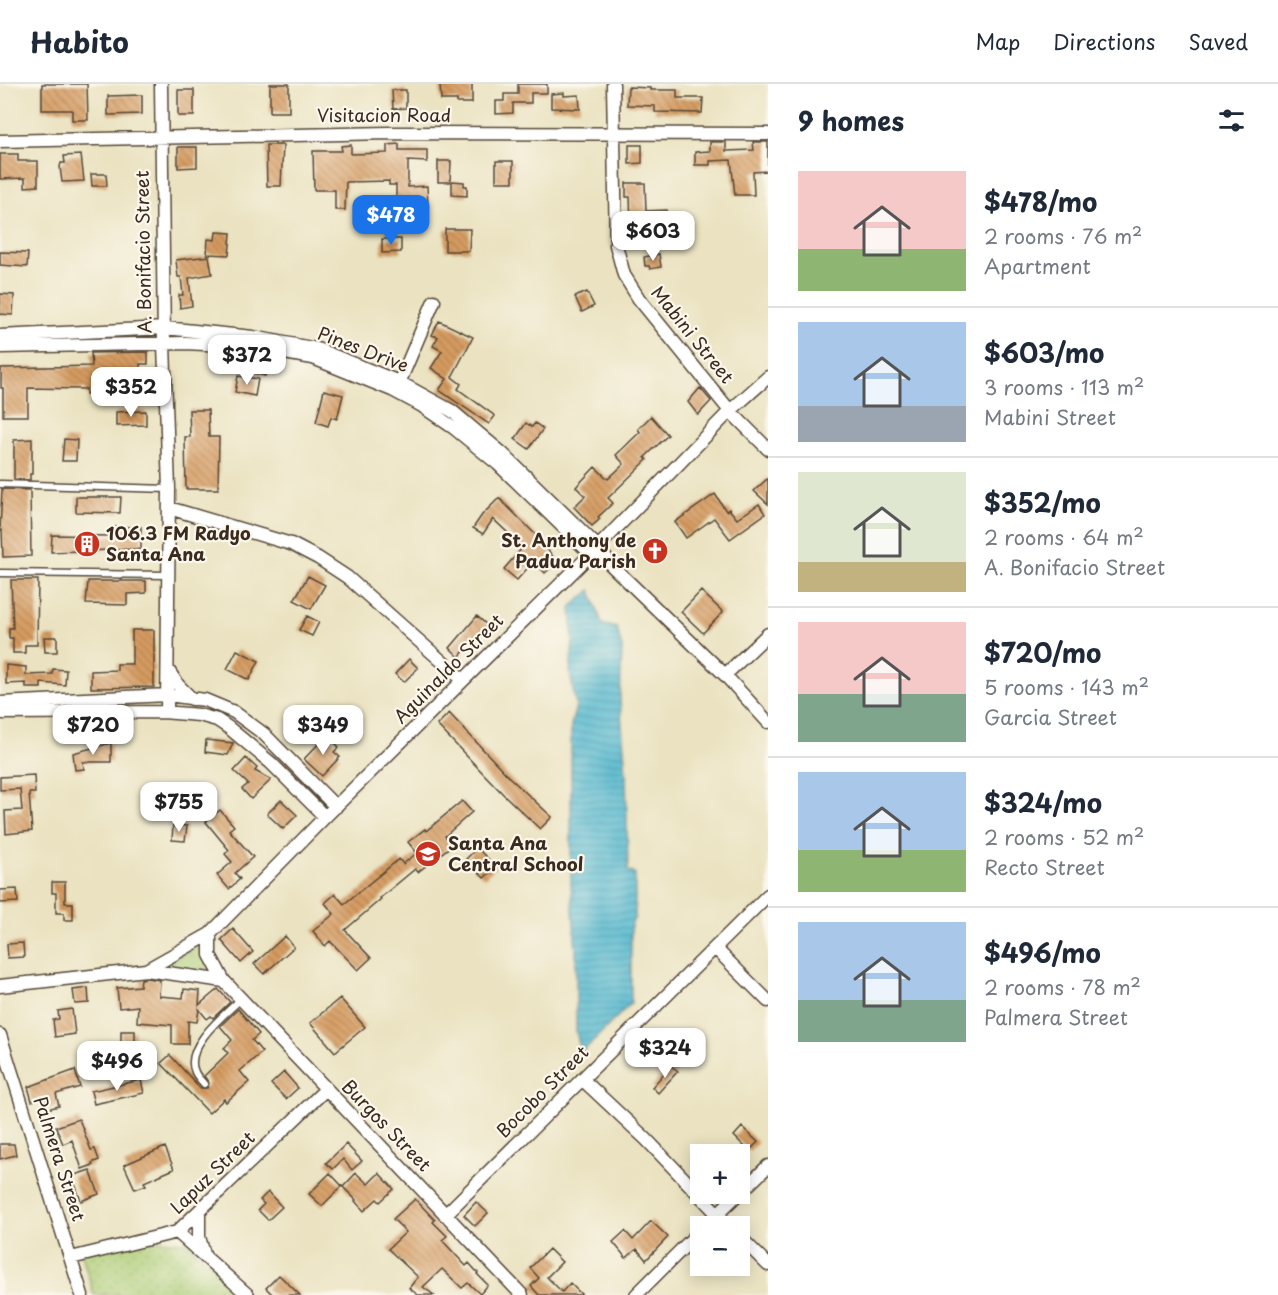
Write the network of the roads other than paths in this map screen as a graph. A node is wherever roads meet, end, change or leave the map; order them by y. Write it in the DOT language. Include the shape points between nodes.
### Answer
graph roads {
  1 [pos="161,84"];
  2 [pos="613,84"];
  3 [pos="613,135"];
  4 [pos="768,135"];
  5 [pos="160,137"];
  6 [pos="0,141"];
  7 [pos="434,301"];
  8 [pos="165,328"];
  9 [pos="0,336"];
  10 [pos="164,344"];
  11 [pos="0,347"];
  12 [pos="768,377"];
  13 [pos="398,387"];
  14 [pos="730,411"];
  15 [pos="768,449"];
  16 [pos="0,484"];
  17 [pos="169,489"];
  18 [pos="169,508"];
  19 [pos="595,550"];
  20 [pos="0,573"];
  21 [pos="169,575"];
  22 [pos="768,634"];
  23 [pos="168,670"];
  24 [pos="725,675"];
  25 [pos="463,680"];
  26 [pos="168,695"];
  27 [pos="192,699"];
  28 [pos="0,703"];
  29 [pos="0,712"];
  30 [pos="168,712"];
  31 [pos="768,722"];
  32 [pos="336,807"];
  33 [pos="325,817"];
  34 [pos="768,895"];
  35 [pos="210,934"];
  36 [pos="716,949"];
  37 [pos="146,970"];
  38 [pos="224,981"];
  39 [pos="0,986"];
  40 [pos="242,999"];
  41 [pos="768,1000"];
  42 [pos="0,1035"];
  43 [pos="582,1078"];
  44 [pos="204,1084"];
  45 [pos="326,1089"];
  46 [pos="768,1166"];
  47 [pos="750,1183"];
  48 [pos="727,1204"];
  49 [pos="199,1211"];
  50 [pos="717,1214"];
  51 [pos="445,1215"];
  52 [pos="177,1232"];
  53 [pos="690,1241"];
  54 [pos="750,1247"];
  55 [pos="204,1254"];
  56 [pos="71,1258"];
  57 [pos="768,1265"];
  58 [pos="82,1295"];
  59 [pos="248,1295"];
  60 [pos="522,1295"];
  61 [pos="636,1295"];
  1 -- 5 [label="street, A. Bonifacio Street"];
  2 -- 3 [label="street, Mabini Street"];
  3 -- 4 [label="street, Visitacion Road"];
  3 -- 5 [label="street, Visitacion Road"];
  3 -- 14 [label="street, Mabini Street" via="616,245 624,274 639,299"];
  5 -- 6 [label="street, Visitacion Road"];
  5 -- 8 [label="street, A. Bonifacio Street"];
  7 -- 13 [label="street"];
  8 -- 9 [label="street, Pines Drive"];
  8 -- 10 [label="street, A. Bonifacio Street"];
  8 -- 13 [label="street, Pines Drive" via="317,349"];
  10 -- 11 [label="street, Pines Drive"];
  10 -- 13 [label="street, Pines Drive" via="281,351"];
  10 -- 17 [label="street, A. Bonifacio Street"];
  12 -- 14 [label="street, Aguinaldo Street"];
  13 -- 19 [label="street, Pines Drive" via="426,395 460,418 502,453"];
  14 -- 15 [label="street, Mabini Street"];
  14 -- 19 [label="street, Aguinaldo Street"];
  16 -- 17 [label="lane"];
  17 -- 18 [label="street, A. Bonifacio Street"];
  18 -- 21 [label="street, A. Bonifacio Street"];
  18 -- 25 [label="street" via="291,544 318,558 347,577"];
  19 -- 24 [label="street, Pines Drive"];
  19 -- 25 [label="street, Aguinaldo Street"];
  20 -- 21 [label="lane"];
  21 -- 23 [label="street, A. Bonifacio Street"];
  22 -- 24 [label="street"];
  23 -- 26 [label="street, A. Bonifacio Street"];
  23 -- 27 [label="street"];
  24 -- 31 [label="street, Pines Drive"];
  25 -- 32 [label="street, Aguinaldo Street"];
  26 -- 27 [label="street"];
  26 -- 28 [label="street"];
  26 -- 30 [label="street, A. Bonifacio Street"];
  27 -- 32 [label="street" via="234,712 264,734"];
  29 -- 30 [label="street"];
  30 -- 33 [label="street" via="199,715 229,728"];
  32 -- 33 [label="street, Aguinaldo Street"];
  33 -- 35 [label="street, Aguinaldo Street"];
  34 -- 36 [label="street, Bocobo Street"];
  35 -- 37 [label="street, Aguinaldo Street"];
  35 -- 38 [label="street, Burgos Street" via="210,955"];
  36 -- 41 [label="street"];
  36 -- 43 [label="street, Bocobo Street"];
  37 -- 38 [label="street"];
  37 -- 39 [label="street, Aguinaldo Street"];
  38 -- 40 [label="street, Burgos Street"];
  40 -- 44 [label="lane" via="203,1037 193,1065"];
  40 -- 45 [label="street, Burgos Street"];
  42 -- 56 [label="street, Palmera Street"];
  43 -- 50 [label="street"];
  43 -- 51 [label="street, Bocobo Street"];
  45 -- 49 [label="street, Lapuz Street"];
  45 -- 51 [label="street, Burgos Street"];
  46 -- 47 [label="street"];
  48 -- 50 [label="street"];
  49 -- 52 [label="street, Lapuz Street"];
  49 -- 55 [label="street" via="199,1237"];
  51 -- 60 [label="street, Burgos Street"];
  52 -- 55 [label="street"];
  52 -- 56 [label="street, Lapuz Street"];
  53 -- 61 [label="street"];
  54 -- 57 [label="street"];
  55 -- 59 [label="street"];
  56 -- 58 [label="street, Palmera Street"];
}
